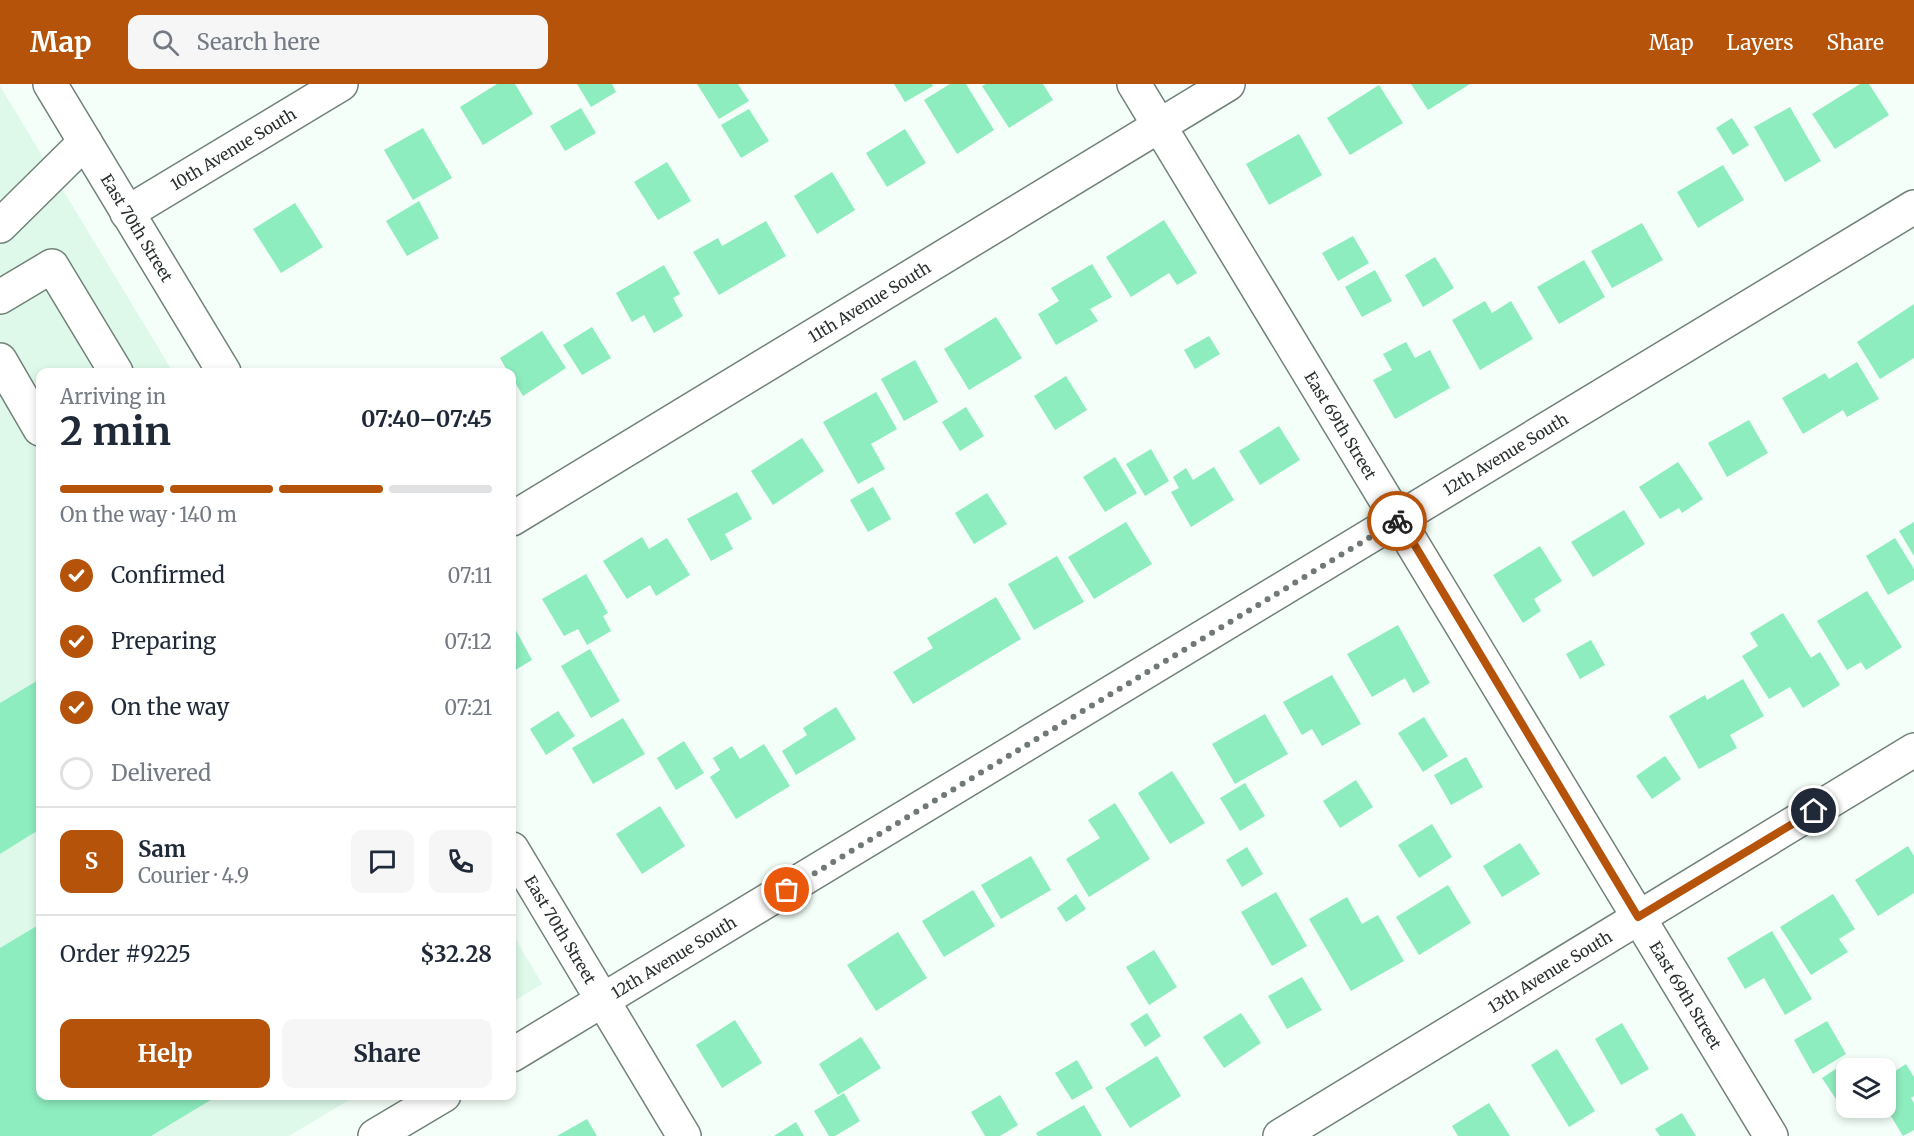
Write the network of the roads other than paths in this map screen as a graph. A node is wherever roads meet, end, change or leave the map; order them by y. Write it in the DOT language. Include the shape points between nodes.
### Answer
graph roads {
  1 [pos="50,84"];
  2 [pos="340,84"];
  3 [pos="1134,84"];
  4 [pos="1228,84"];
  5 [pos="1158,126"];
  6 [pos="85,142"];
  7 [pos="1914,207"];
  8 [pos="127,213"];
  9 [pos="0,226"];
  10 [pos="0,297"];
  11 [pos="0,360"];
  12 [pos="114,368"];
  13 [pos="222,368"];
  14 [pos="36,422"];
  15 [pos="516,517"];
  16 [pos="1399,519"];
  17 [pos="1914,750"];
  18 [pos="516,856"];
  19 [pos="1638,917"];
  20 [pos="603,1001"];
  21 [pos="516,1053"];
  22 [pos="436,1100"];
  23 [pos="375,1136"];
  24 [pos="684,1136"];
  25 [pos="1280,1136"];
  26 [pos="1771,1136"];
  1 -- 6 [label="street, East 70th Street"];
  2 -- 8 [label="street, 10th Avenue South"];
  3 -- 5 [label="street, East 69th Street"];
  4 -- 5 [label="street, 11th Avenue South"];
  5 -- 15 [label="street, 11th Avenue South"];
  5 -- 16 [label="street, East 69th Street"];
  6 -- 8 [label="street, East 70th Street"];
  6 -- 9 [label="street"];
  7 -- 16 [label="street, 12th Avenue South"];
  8 -- 13 [label="street, East 70th Street"];
  10 -- 12 [label="street" via="52,266"];
  11 -- 14 [label="street"];
  16 -- 19 [label="street, East 69th Street"];
  16 -- 20 [label="street, 12th Avenue South"];
  17 -- 19 [label="street, 13th Avenue South"];
  18 -- 20 [label="street, East 70th Street"];
  19 -- 25 [label="street, 13th Avenue South"];
  19 -- 26 [label="street, East 69th Street"];
  20 -- 21 [label="street, 12th Avenue South"];
  20 -- 24 [label="street, East 70th Street"];
  22 -- 23 [label="street"];
}
